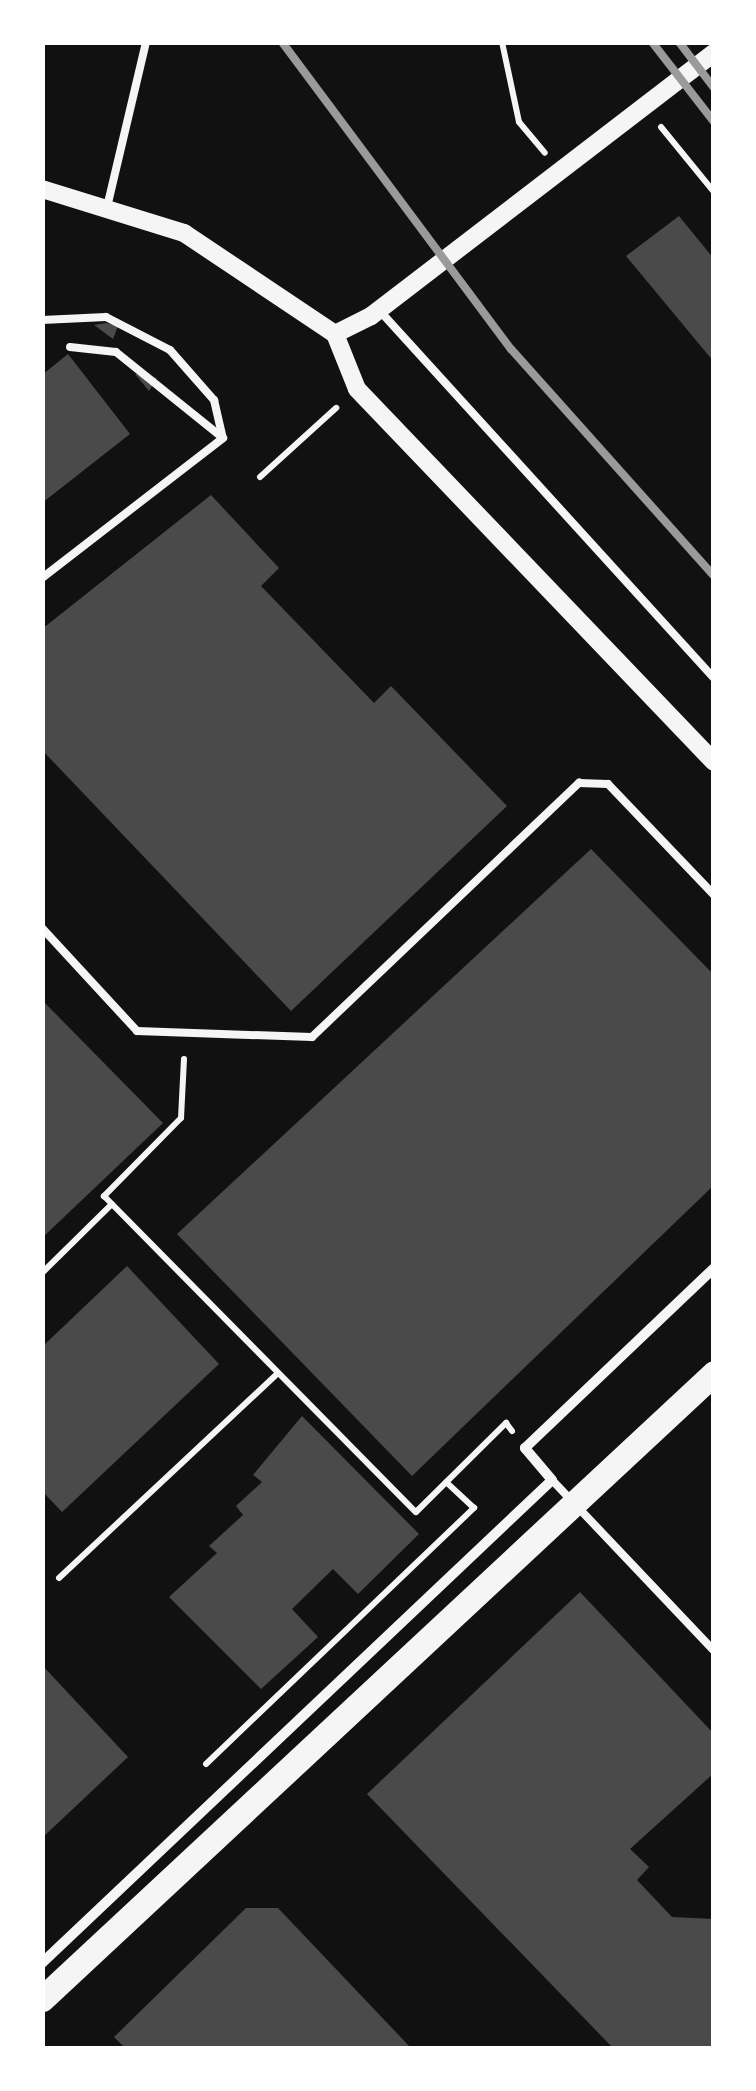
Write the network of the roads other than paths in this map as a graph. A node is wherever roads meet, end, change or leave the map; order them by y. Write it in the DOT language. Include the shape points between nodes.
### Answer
graph roads {
  1 [pos="146,42"];
  2 [pos="714,53"];
  3 [pos="42,190"];
  4 [pos="108,202"];
  5 [pos="378,310"];
  6 [pos="42,320"];
  7 [pos="335,334"];
  8 [pos="70,347"];
  9 [pos="223,438"];
  10 [pos="42,578"];
  11 [pos="714,678"];
  12 [pos="714,762"];
  13 [pos="714,895"];
  14 [pos="42,928"];
  15 [pos="714,1268"];
  16 [pos="714,1373"];
  17 [pos="552,1480"];
  18 [pos="714,1651"];
  19 [pos="42,1962"];
  20 [pos="42,1999"];
  1 -- 4 [label="lane"];
  2 -- 5 [label="street"];
  3 -- 4 [label="street"];
  4 -- 7 [label="street" via="184,232"];
  5 -- 7 [label="street"];
  5 -- 11 [label="lane"];
  6 -- 9 [label="lane" via="106,317 170,350 214,400"];
  7 -- 12 [label="street" via="358,389"];
  8 -- 9 [label="lane" via="116,352"];
  9 -- 10 [label="lane"];
  13 -- 14 [label="lane" via="608,784 579,782 312,1036 138,1031"];
  15 -- 17 [label="street" via="525,1448"];
  16 -- 20 [label="main road"];
  17 -- 18 [label="lane"];
  17 -- 19 [label="street"];
}
